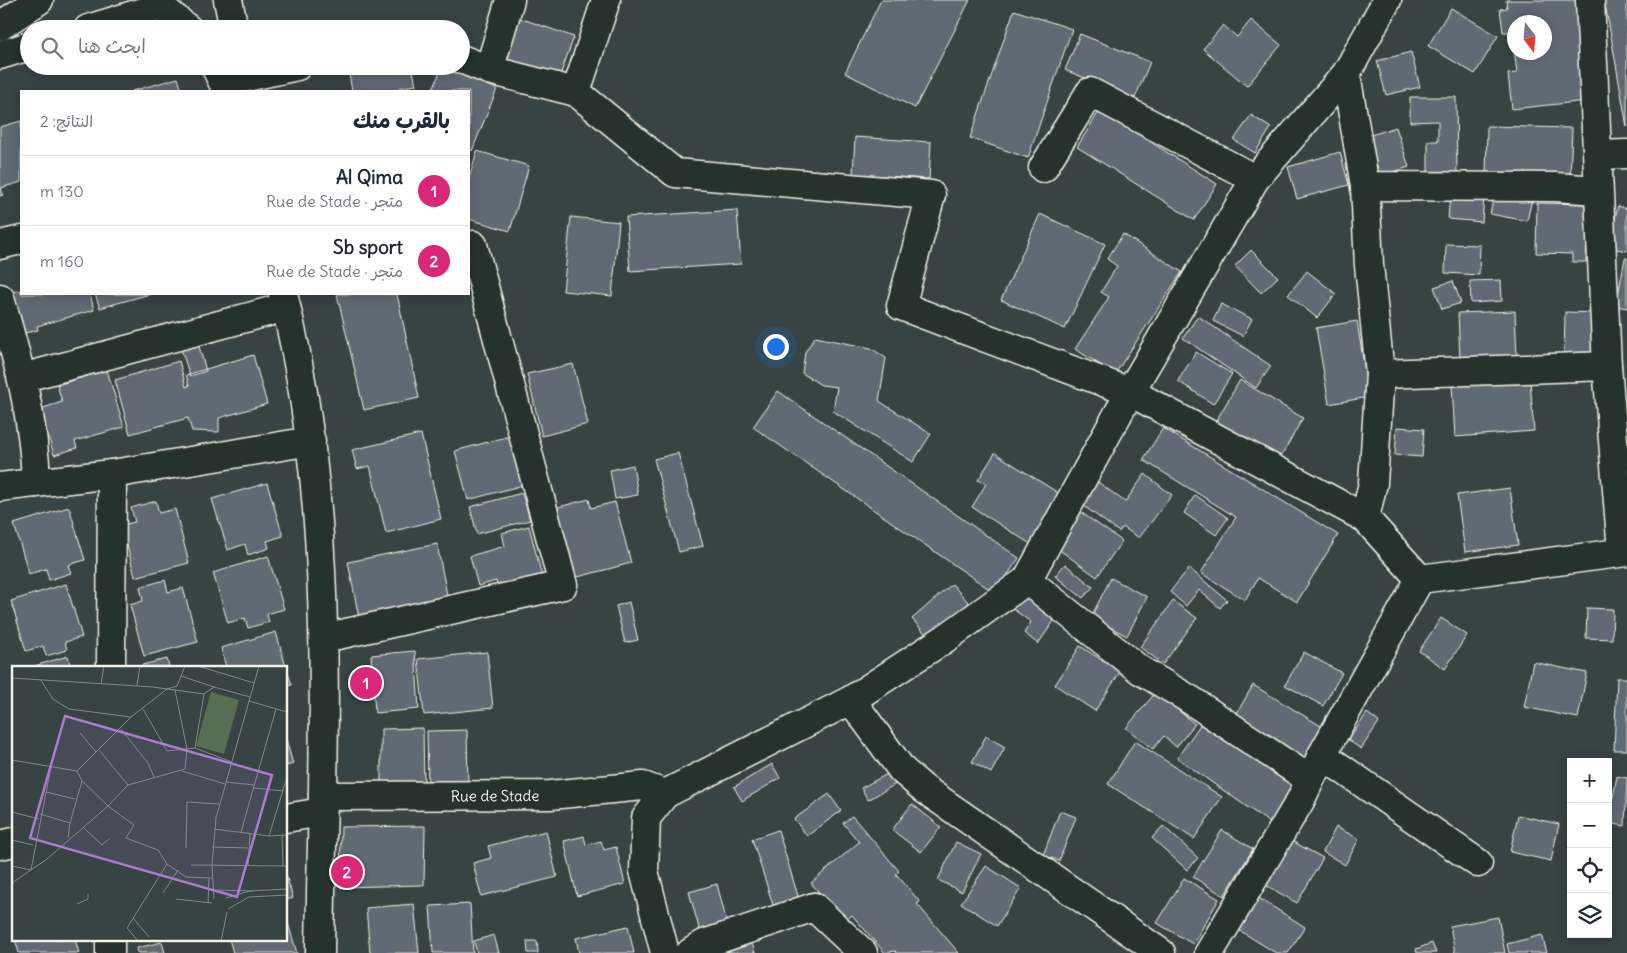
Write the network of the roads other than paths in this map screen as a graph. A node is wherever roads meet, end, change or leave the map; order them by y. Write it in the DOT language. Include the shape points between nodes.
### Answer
graph roads {
  1 [pos="38,0"];
  2 [pos="228,0"];
  3 [pos="510,0"];
  4 [pos="606,0"];
  5 [pos="1387,0"];
  6 [pos="1590,0"];
  7 [pos="167,2"];
  8 [pos="114,20"];
  9 [pos="181,20"];
  10 [pos="188,20"];
  11 [pos="232,20"];
  12 [pos="0,26"];
  13 [pos="20,49"];
  14 [pos="0,55"];
  15 [pos="470,63"];
  16 [pos="489,70"];
  17 [pos="1346,74"];
  18 [pos="576,92"];
  19 [pos="1599,154"];
  20 [pos="1627,154"];
  21 [pos="1043,168"];
  22 [pos="1255,179"];
  23 [pos="1365,186"];
  24 [pos="1597,190"];
  25 [pos="20,240"];
  26 [pos="0,245"];
  27 [pos="473,245"];
  28 [pos="0,298"];
  29 [pos="284,300"];
  30 [pos="1607,366"];
  31 [pos="1380,374"];
  32 [pos="22,378"];
  33 [pos="1130,392"];
  34 [pos="311,441"];
  35 [pos="112,474"];
  36 [pos="36,482"];
  37 [pos="0,487"];
  38 [pos="1364,518"];
  39 [pos="1625,552"];
  40 [pos="1420,579"];
  41 [pos="1027,580"];
  42 [pos="324,638"];
  43 [pos="110,666"];
  44 [pos="851,700"];
  45 [pos="1322,755"];
  46 [pos="1309,779"];
  47 [pos="665,794"];
  48 [pos="323,804"];
  49 [pos="288,817"];
  50 [pos="1478,864"];
  51 [pos="110,940"];
  52 [pos="110,953"];
  53 [pos="320,953"];
  54 [pos="666,953"];
  55 [pos="690,953"];
  56 [pos="863,953"];
  57 [pos="1161,953"];
  58 [pos="1210,953"];
  1 -- 12 [label="street"];
  2 -- 11 [label="street"];
  3 -- 16 [label="street"];
  4 -- 18 [label="street"];
  5 -- 17 [label="street"];
  6 -- 19 [label="street"];
  7 -- 8 [label="street"];
  7 -- 9 [label="street"];
  7 -- 10 [label="street"];
  13 -- 14 [label="street"];
  15 -- 16 [label="street"];
  16 -- 18 [label="street"];
  17 -- 22 [label="street"];
  17 -- 23 [label="street"];
  18 -- 33 [label="street" via="675,173 931,195 901,306"];
  19 -- 20 [label="street"];
  19 -- 24 [label="street"];
  21 -- 22 [label="street" via="1090,92"];
  22 -- 33 [label="street"];
  23 -- 24 [label="street"];
  23 -- 31 [label="street"];
  24 -- 30 [label="street"];
  25 -- 26 [label="street"];
  27 -- 42 [label="street" via="562,585"];
  28 -- 32 [label="street"];
  29 -- 32 [label="street"];
  29 -- 34 [label="street" via="302,374"];
  30 -- 31 [label="street"];
  30 -- 39 [label="street"];
  31 -- 38 [label="street" via="1373,483"];
  32 -- 36 [label="street" via="33,433"];
  33 -- 38 [label="street"];
  33 -- 41 [label="street"];
  34 -- 35 [label="street"];
  34 -- 42 [label="street" via="320,531"];
  35 -- 36 [label="street"];
  35 -- 43 [label="street"];
  36 -- 37 [label="street"];
  38 -- 40 [label="street"];
  39 -- 40 [label="street"];
  40 -- 45 [label="street"];
  41 -- 44 [label="street"];
  41 -- 46 [label="street" via="1140,670 1190,699"];
  42 -- 48 [label="street"];
  44 -- 47 [label="street"];
  44 -- 57 [label="street" via="902,770 924,789"];
  45 -- 46 [label="street"];
  45 -- 50 [label="street"];
  46 -- 58 [label="street" via="1300,801"];
  47 -- 48 [label="street, Rue de Stade" via="643,786 550,795"];
  47 -- 54 [label="street" via="646,818 644,871"];
  48 -- 49 [label="street, Rue de Stade"];
  48 -- 53 [label="street"];
  51 -- 52 [label="street"];
  55 -- 56 [label="street" via="704,944 814,907"];
}
